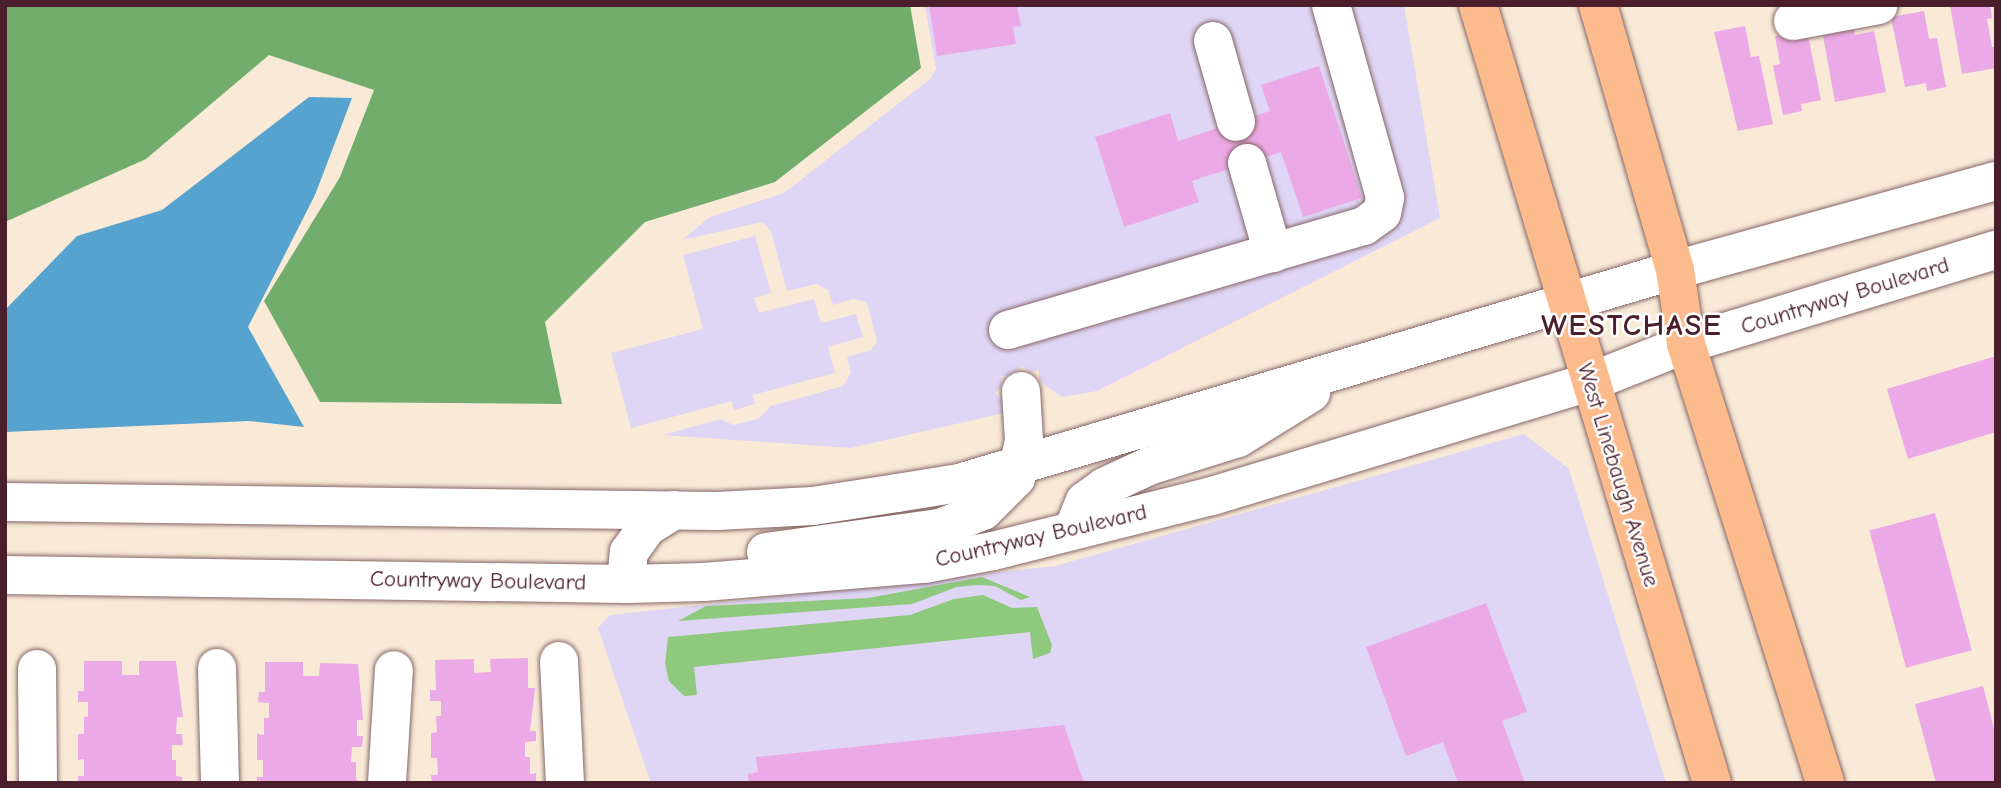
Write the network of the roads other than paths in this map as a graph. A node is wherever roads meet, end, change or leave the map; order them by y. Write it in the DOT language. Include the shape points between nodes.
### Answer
graph roads {
  1 [pos="1331,5"];
  2 [pos="1478,5"];
  3 [pos="1598,5"];
  4 [pos="1876,6"];
  5 [pos="1793,21"];
  6 [pos="1213,41"];
  7 [pos="1236,122"];
  8 [pos="1247,163"];
  9 [pos="1996,181"];
  10 [pos="1996,250"];
  11 [pos="1273,253"];
  12 [pos="1675,270"];
  13 [pos="1566,306"];
  14 [pos="1008,330"];
  15 [pos="1686,344"];
  16 [pos="1345,371"];
  17 [pos="1590,382"];
  18 [pos="1021,391"];
  19 [pos="1020,465"];
  20 [pos="5,502"];
  21 [pos="172,505"];
  22 [pos="674,510"];
  23 [pos="5,527"];
  24 [pos="1073,530"];
  25 [pos="5,575"];
  26 [pos="642,584"];
  27 [pos="559,661"];
  28 [pos="217,668"];
  29 [pos="37,669"];
  30 [pos="394,670"];
  31 [pos="37,783"];
  32 [pos="220,783"];
  33 [pos="387,783"];
  34 [pos="565,783"];
  35 [pos="1712,783"];
  36 [pos="1825,783"];
  1 -- 11 [label="street" via="1385,197 1382,213 1364,226"];
  2 -- 13 [label="main road, West Linebaugh Avenue"];
  3 -- 12 [label="main road"];
  4 -- 5 [label="street"];
  6 -- 7 [label="street"];
  8 -- 11 [label="street"];
  9 -- 12 [label="street"];
  10 -- 15 [label="street, Countryway Boulevard"];
  11 -- 14 [label="street"];
  12 -- 13 [label="street"];
  12 -- 15 [label="main road"];
  13 -- 16 [label="street"];
  13 -- 17 [label="main road, West Linebaugh Avenue"];
  15 -- 17 [label="street, Countryway Boulevard"];
  15 -- 36 [label="main road"];
  16 -- 19 [label="street"];
  16 -- 24 [label="street" via="1238,438 1149,466 1104,487 1084,502"];
  17 -- 24 [label="street, Countryway Boulevard" via="1212,496"];
  17 -- 35 [label="main road, West Linebaugh Avenue"];
  18 -- 19 [label="street" via="1024,440"];
  19 -- 22 [label="street" via="959,483 813,506"];
  19 -- 26 [label="street" via="1016,478 983,511 940,528 709,561"];
  20 -- 21 [label="street"];
  21 -- 22 [label="street"];
  21 -- 23 [label="street" via="125,517"];
  22 -- 26 [label="street" via="647,527 629,552"];
  24 -- 26 [label="street, Countryway Boulevard" via="924,564"];
  25 -- 26 [label="street, Countryway Boulevard"];
  27 -- 34 [label="street"];
  28 -- 32 [label="street"];
  29 -- 31 [label="street"];
  30 -- 33 [label="street"];
}
